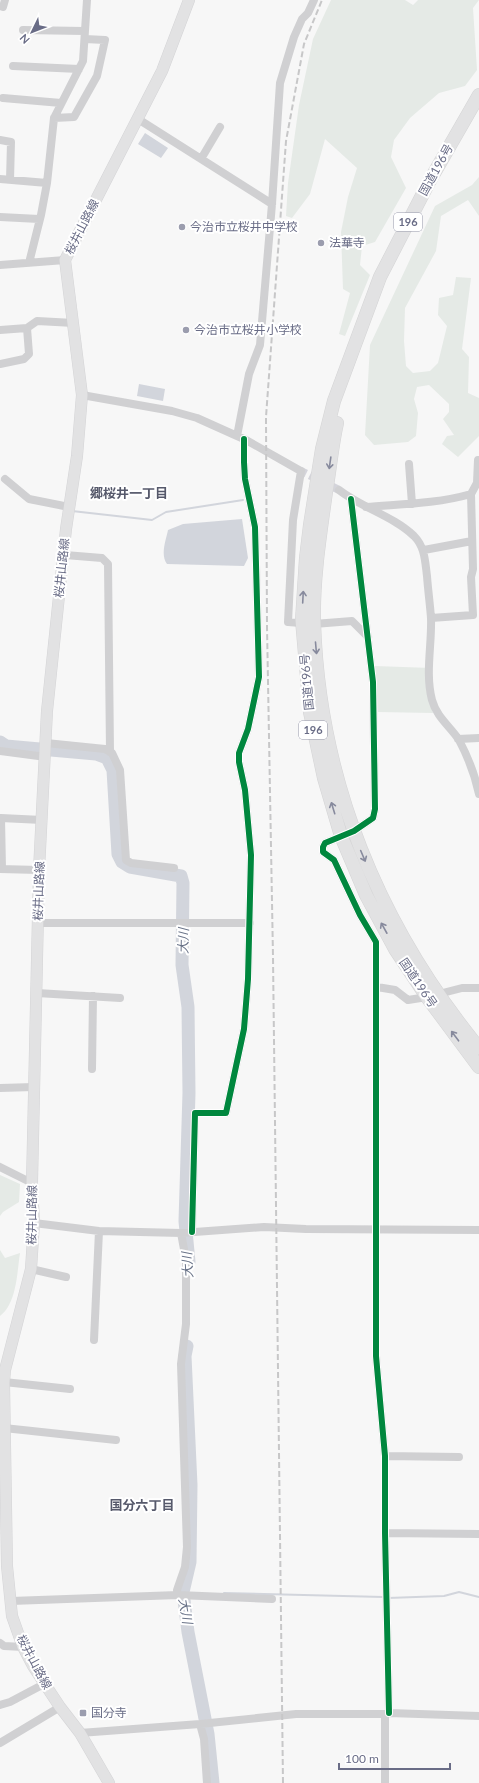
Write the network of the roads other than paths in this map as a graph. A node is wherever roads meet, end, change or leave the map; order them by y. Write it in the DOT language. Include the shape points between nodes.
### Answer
graph roads {
  1 [pos="87,0"];
  2 [pos="189,0"];
  3 [pos="314,0"];
  4 [pos="23,30"];
  5 [pos="84,35"];
  6 [pos="13,66"];
  7 [pos="79,69"];
  8 [pos="479,95"];
  9 [pos="3,98"];
  10 [pos="61,103"];
  11 [pos="54,118"];
  12 [pos="138,119"];
  13 [pos="220,126"];
  14 [pos="0,140"];
  15 [pos="201,159"];
  16 [pos="0,179"];
  17 [pos="10,180"];
  18 [pos="47,183"];
  19 [pos="272,204"];
  20 [pos="0,217"];
  21 [pos="39,219"];
  22 [pos="65,260"];
  23 [pos="29,263"];
  24 [pos="0,265"];
  25 [pos="74,323"];
  26 [pos="27,328"];
  27 [pos="0,330"];
  28 [pos="0,364"];
  29 [pos="82,395"];
  30 [pos="241,438"];
  31 [pos="478,460"];
  32 [pos="409,464"];
  33 [pos="5,479"];
  34 [pos="478,483"];
  35 [pos="340,490"];
  36 [pos="470,494"];
  37 [pos="351,499"];
  38 [pos="412,504"];
  39 [pos="69,507"];
  40 [pos="366,507"];
  41 [pos="472,541"];
  42 [pos="424,550"];
  43 [pos="65,555"];
  44 [pos="476,615"];
  45 [pos="431,618"];
  46 [pos="308,624"];
  47 [pos="368,638"];
  48 [pos="479,738"];
  49 [pos="458,739"];
  50 [pos="46,744"];
  51 [pos="0,751"];
  52 [pos="110,752"];
  53 [pos="46,757"];
  54 [pos="479,794"];
  55 [pos="42,820"];
  56 [pos="348,833"];
  57 [pos="174,868"];
  58 [pos="1,869"];
  59 [pos="40,870"];
  60 [pos="38,923"];
  61 [pos="250,923"];
  62 [pos="376,987"];
  63 [pos="479,988"];
  64 [pos="37,993"];
  65 [pos="93,996"];
  66 [pos="432,996"];
  67 [pos="120,998"];
  68 [pos="479,1048"];
  69 [pos="479,1067"];
  70 [pos="92,1069"];
  71 [pos="34,1087"];
  72 [pos="0,1088"];
  73 [pos="0,1167"];
  74 [pos="32,1183"];
  75 [pos="34,1223"];
  76 [pos="376,1229"];
  77 [pos="479,1230"];
  78 [pos="99,1231"];
  79 [pos="192,1232"];
  80 [pos="181,1233"];
  81 [pos="31,1269"];
  82 [pos="66,1277"];
  83 [pos="94,1340"];
  84 [pos="4,1382"];
  85 [pos="70,1389"];
  86 [pos="2,1402"];
  87 [pos="4,1428"];
  88 [pos="116,1440"];
  89 [pos="385,1456"];
  90 [pos="459,1457"];
  91 [pos="385,1533"];
  92 [pos="479,1534"];
  93 [pos="4,1567"];
  94 [pos="178,1595"];
  95 [pos="272,1599"];
  96 [pos="10,1601"];
  97 [pos="0,1644"];
  98 [pos="23,1647"];
  99 [pos="44,1684"];
  100 [pos="0,1705"];
  101 [pos="60,1707"];
  102 [pos="387,1714"];
  103 [pos="479,1716"];
  104 [pos="200,1724"];
  105 [pos="80,1733"];
  106 [pos="0,1743"];
  107 [pos="109,1783"];
  108 [pos="208,1783"];
  109 [pos="385,1783"];
  1 -- 5 [label="street"];
  2 -- 12 [label="main road, 桜井山路線" via="162,70"];
  3 -- 19 [label="street" via="294,38 280,83"];
  4 -- 5 [label="street"];
  5 -- 7 [label="street" via="83,61"];
  5 -- 11 [label="street" via="104,40 97,76 74,117"];
  6 -- 7 [label="street"];
  7 -- 10 [label="street"];
  8 -- 46 [label="highway, 国道196号 / 196" via="429,182 380,277 351,356 334,434 315,590"];
  9 -- 10 [label="street"];
  10 -- 11 [label="street"];
  11 -- 18 [label="street"];
  12 -- 15 [label="street"];
  12 -- 22 [label="main road, 桜井山路線"];
  13 -- 15 [label="street"];
  14 -- 17 [label="street" via="12,142"];
  15 -- 19 [label="street"];
  16 -- 17 [label="street"];
  17 -- 18 [label="street"];
  18 -- 21 [label="street"];
  19 -- 30 [label="street" via="260,344 250,374"];
  20 -- 21 [label="street"];
  21 -- 23 [label="street"];
  22 -- 23 [label="street"];
  22 -- 25 [label="main road, 桜井山路線"];
  23 -- 24 [label="street"];
  25 -- 26 [label="street" via="37,321"];
  25 -- 29 [label="main road, 桜井山路線"];
  26 -- 27 [label="street"];
  26 -- 28 [label="street" via="29,354 24,359"];
  29 -- 30 [label="street" via="172,411 197,418"];
  29 -- 39 [label="main road, 桜井山路線" via="77,456"];
  30 -- 46 [label="street" via="300,471 293,520 288,622"];
  30 -- 61 [label="street" via="245,479 255,526 259,677 248,729 239,753 251,855"];
  31 -- 34 [label="street"];
  32 -- 38 [label="street"];
  33 -- 39 [label="street" via="29,499"];
  34 -- 36 [label="street"];
  35 -- 37 [label="street"];
  36 -- 38 [label="street"];
  36 -- 41 [label="street"];
  37 -- 40 [label="street"];
  37 -- 47 [label="street"];
  38 -- 40 [label="street"];
  39 -- 43 [label="main road, 桜井山路線"];
  40 -- 42 [label="street" via="406,529"];
  41 -- 42 [label="street"];
  41 -- 44 [label="street" via="471,577"];
  42 -- 45 [label="street"];
  43 -- 50 [label="main road, 桜井山路線" via="47,711"];
  43 -- 52 [label="street" via="102,558 108,564"];
  44 -- 45 [label="street"];
  45 -- 49 [label="street" via="429,685 443,722"];
  46 -- 47 [label="street" via="352,621"];
  46 -- 56 [label="highway, 国道196号 / 196" via="329,749 345,806"];
  47 -- 56 [label="street" via="374,705 376,809 373,818"];
  48 -- 49 [label="street"];
  49 -- 54 [label="street" via="471,764"];
  50 -- 52 [label="street"];
  50 -- 53 [label="main road, 桜井山路線"];
  51 -- 53 [label="street"];
  52 -- 57 [label="street" via="120,770 126,860 131,863"];
  53 -- 55 [label="main road, 桜井山路線"];
  55 -- 58 [label="street" via="2,818"];
  55 -- 59 [label="main road, 桜井山路線"];
  56 -- 62 [label="street" via="325,843 323,852 334,860 376,942"];
  56 -- 66 [label="highway, 国道196号 / 196"];
  58 -- 59 [label="street"];
  59 -- 60 [label="main road, 桜井山路線"];
  60 -- 61 [label="street"];
  60 -- 64 [label="main road, 桜井山路線"];
  61 -- 79 [label="street" via="244,1029 226,1113 195,1113"];
  62 -- 66 [label="street" via="395,990 408,1000"];
  62 -- 76 [label="street"];
  63 -- 66 [label="street" via="462,988"];
  64 -- 65 [label="street"];
  64 -- 71 [label="main road, 桜井山路線"];
  65 -- 67 [label="street"];
  65 -- 70 [label="street"];
  66 -- 68 [label="highway, 国道196号 / 196"];
  69 -- 66 [label="highway, 国道196号 / 196, one-way"];
  71 -- 72 [label="street"];
  71 -- 74 [label="main road, 桜井山路線"];
  73 -- 74 [label="street"];
  74 -- 75 [label="main road, 桜井山路線"];
  75 -- 78 [label="street"];
  75 -- 81 [label="main road, 桜井山路線"];
  76 -- 77 [label="street"];
  76 -- 79 [label="street" via="264,1227"];
  76 -- 89 [label="street" via="376,1356"];
  78 -- 80 [label="street"];
  78 -- 83 [label="street"];
  79 -- 80 [label="street"];
  80 -- 94 [label="street" via="186,1260 186,1324 181,1364 187,1547"];
  81 -- 82 [label="street"];
  81 -- 84 [label="main road, 桜井山路線"];
  84 -- 85 [label="street"];
  84 -- 86 [label="main road, 桜井山路線"];
  86 -- 87 [label="main road, 桜井山路線"];
  87 -- 88 [label="street"];
  87 -- 93 [label="main road, 桜井山路線"];
  89 -- 90 [label="street"];
  89 -- 91 [label="street"];
  91 -- 92 [label="street"];
  91 -- 102 [label="street"];
  93 -- 96 [label="main road, 桜井山路線"];
  94 -- 95 [label="street"];
  94 -- 96 [label="street"];
  96 -- 98 [label="main road, 桜井山路線" via="12,1616"];
  97 -- 98 [label="street"];
  98 -- 99 [label="main road, 桜井山路線"];
  99 -- 100 [label="street"];
  99 -- 101 [label="main road, 桜井山路線"];
  101 -- 105 [label="main road, 桜井山路線"];
  101 -- 106 [label="street"];
  102 -- 103 [label="street"];
  102 -- 104 [label="street" via="296,1714"];
  102 -- 109 [label="street"];
  104 -- 105 [label="street"];
  104 -- 108 [label="street" via="205,1745"];
  105 -- 107 [label="main road, 桜井山路線"];
}
